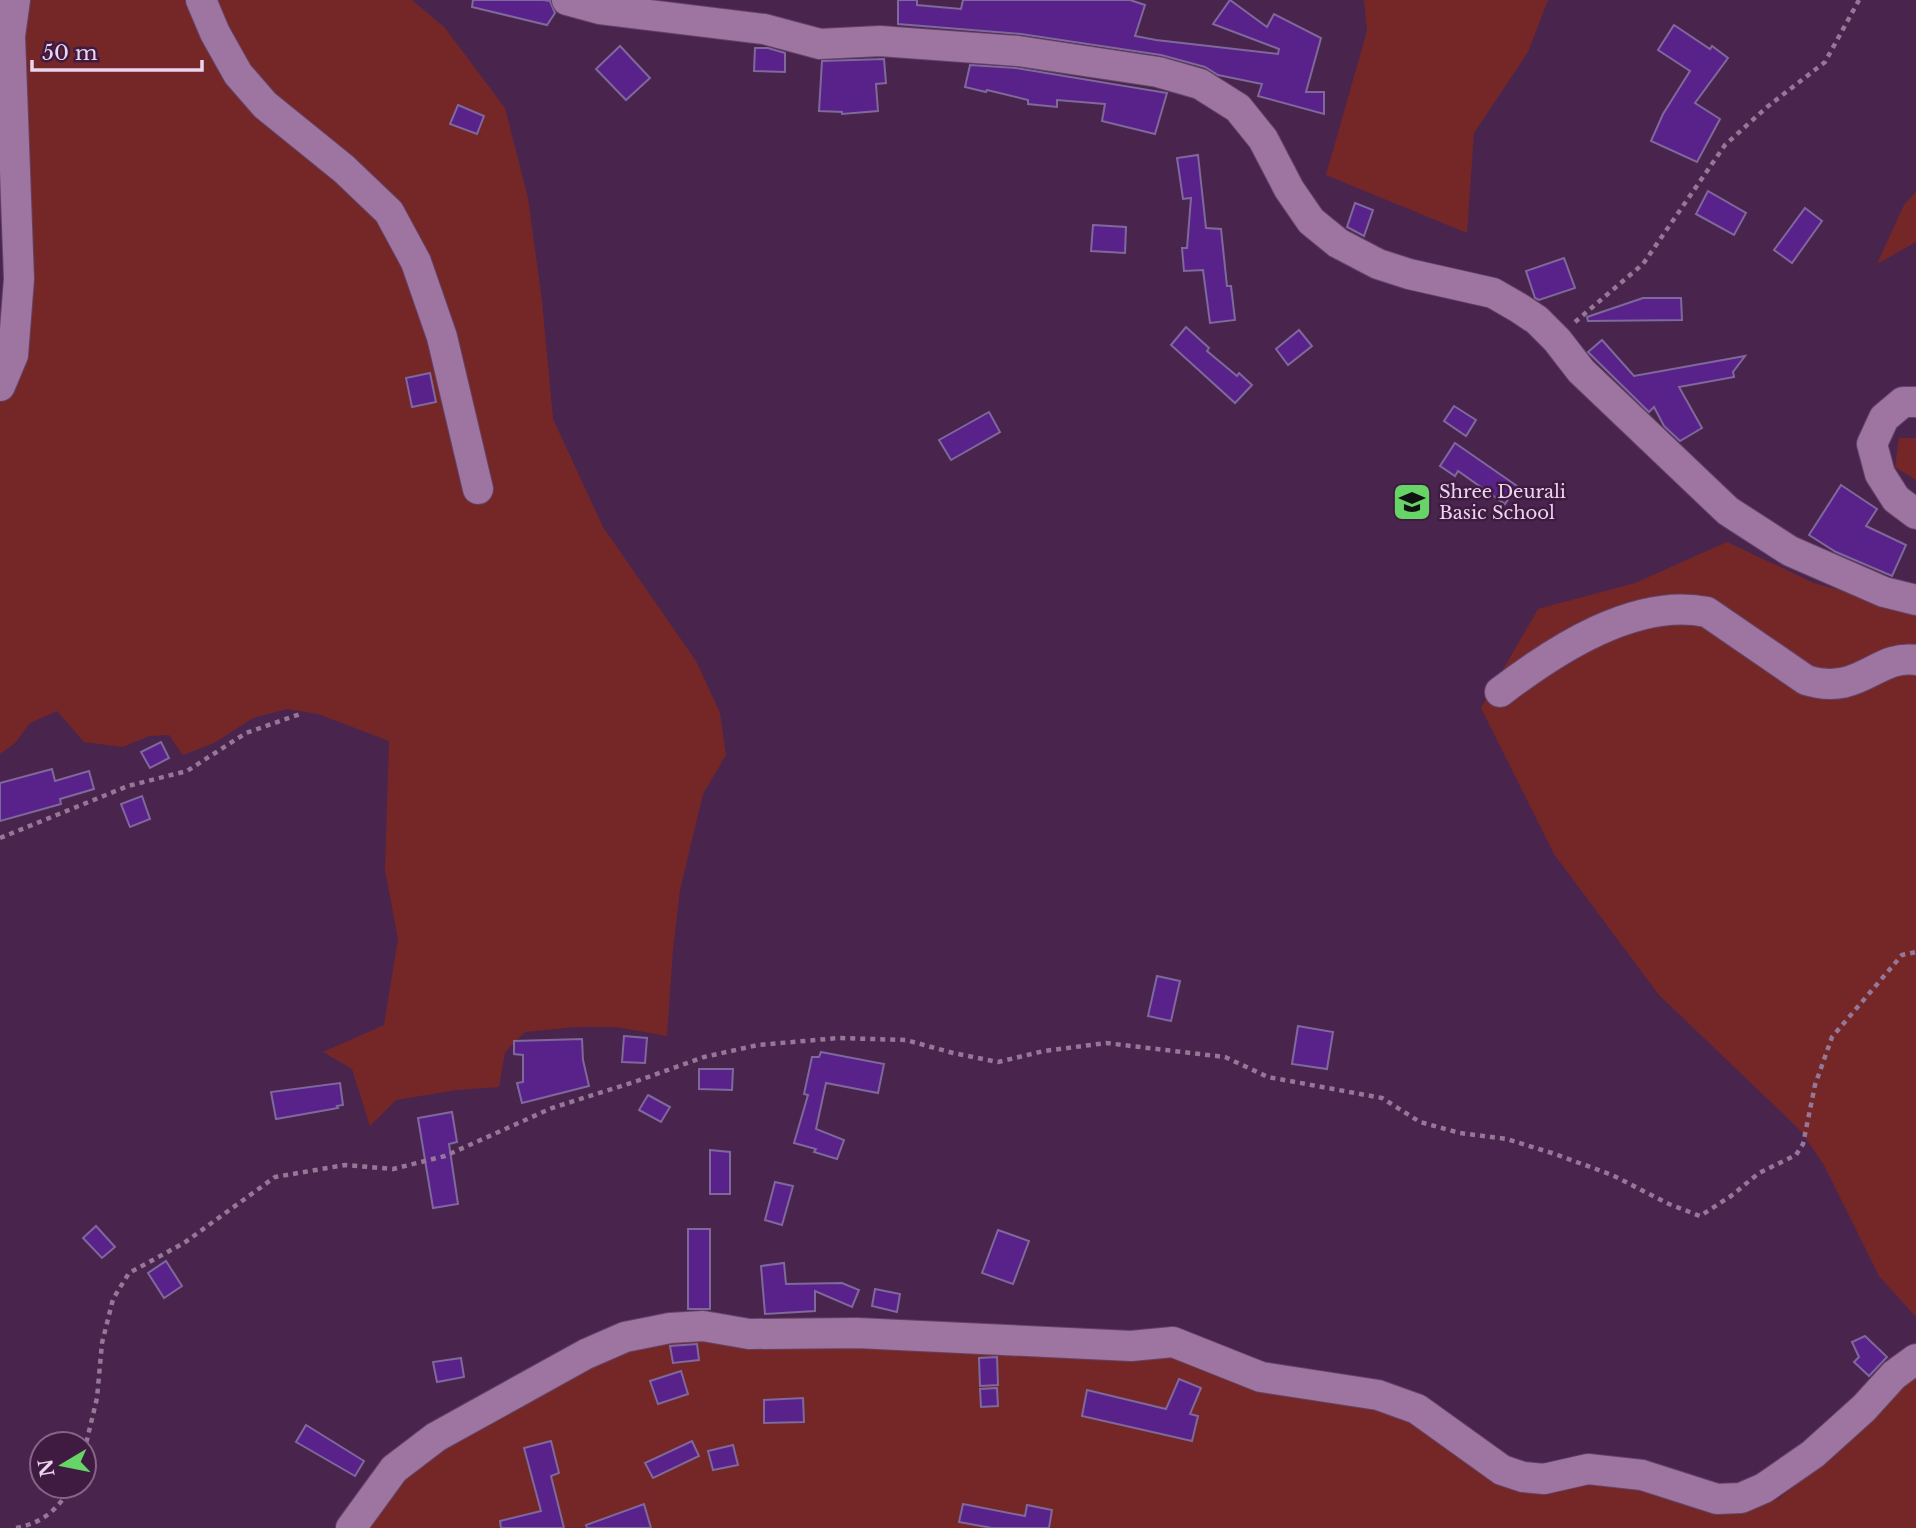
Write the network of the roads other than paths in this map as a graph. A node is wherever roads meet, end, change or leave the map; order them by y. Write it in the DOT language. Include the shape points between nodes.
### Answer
graph roads {
  1 [pos="15,0"];
  2 [pos="201,0"];
  3 [pos="567,0"];
  4 [pos="0,386"];
  5 [pos="1916,402"];
  6 [pos="478,489"];
  7 [pos="1916,514"];
  8 [pos="1916,600"];
  9 [pos="1916,660"];
  10 [pos="1500,692"];
  11 [pos="1916,1359"];
  12 [pos="351,1528"];
  1 -- 4 [label="street" via="10,36 19,279 13,355"];
  2 -- 6 [label="street" via="238,74 265,105 389,212 416,262 442,337"];
  3 -- 8 [label="street" via="600,9 764,29 820,44 880,41 1018,51 1158,72 1200,84 1238,108 1263,139 1311,221 1338,243 1378,264 1493,293 1537,320 1581,371 1728,511 1790,551 1884,592"];
  5 -- 7 [label="street" via="1903,402 1884,418 1872,444 1885,483 1896,499"];
  9 -- 10 [label="street" via="1891,663 1842,685 1821,685 1806,680 1707,612 1662,609 1586,638 1534,666"];
  11 -- 12 [label="street" via="1813,1454 1741,1499 1717,1499 1642,1475 1588,1469 1544,1479 1523,1477 1502,1470 1417,1409 1378,1395 1261,1377 1173,1342 1131,1346 670,1328 625,1336 586,1354 436,1437 394,1469"];
}
